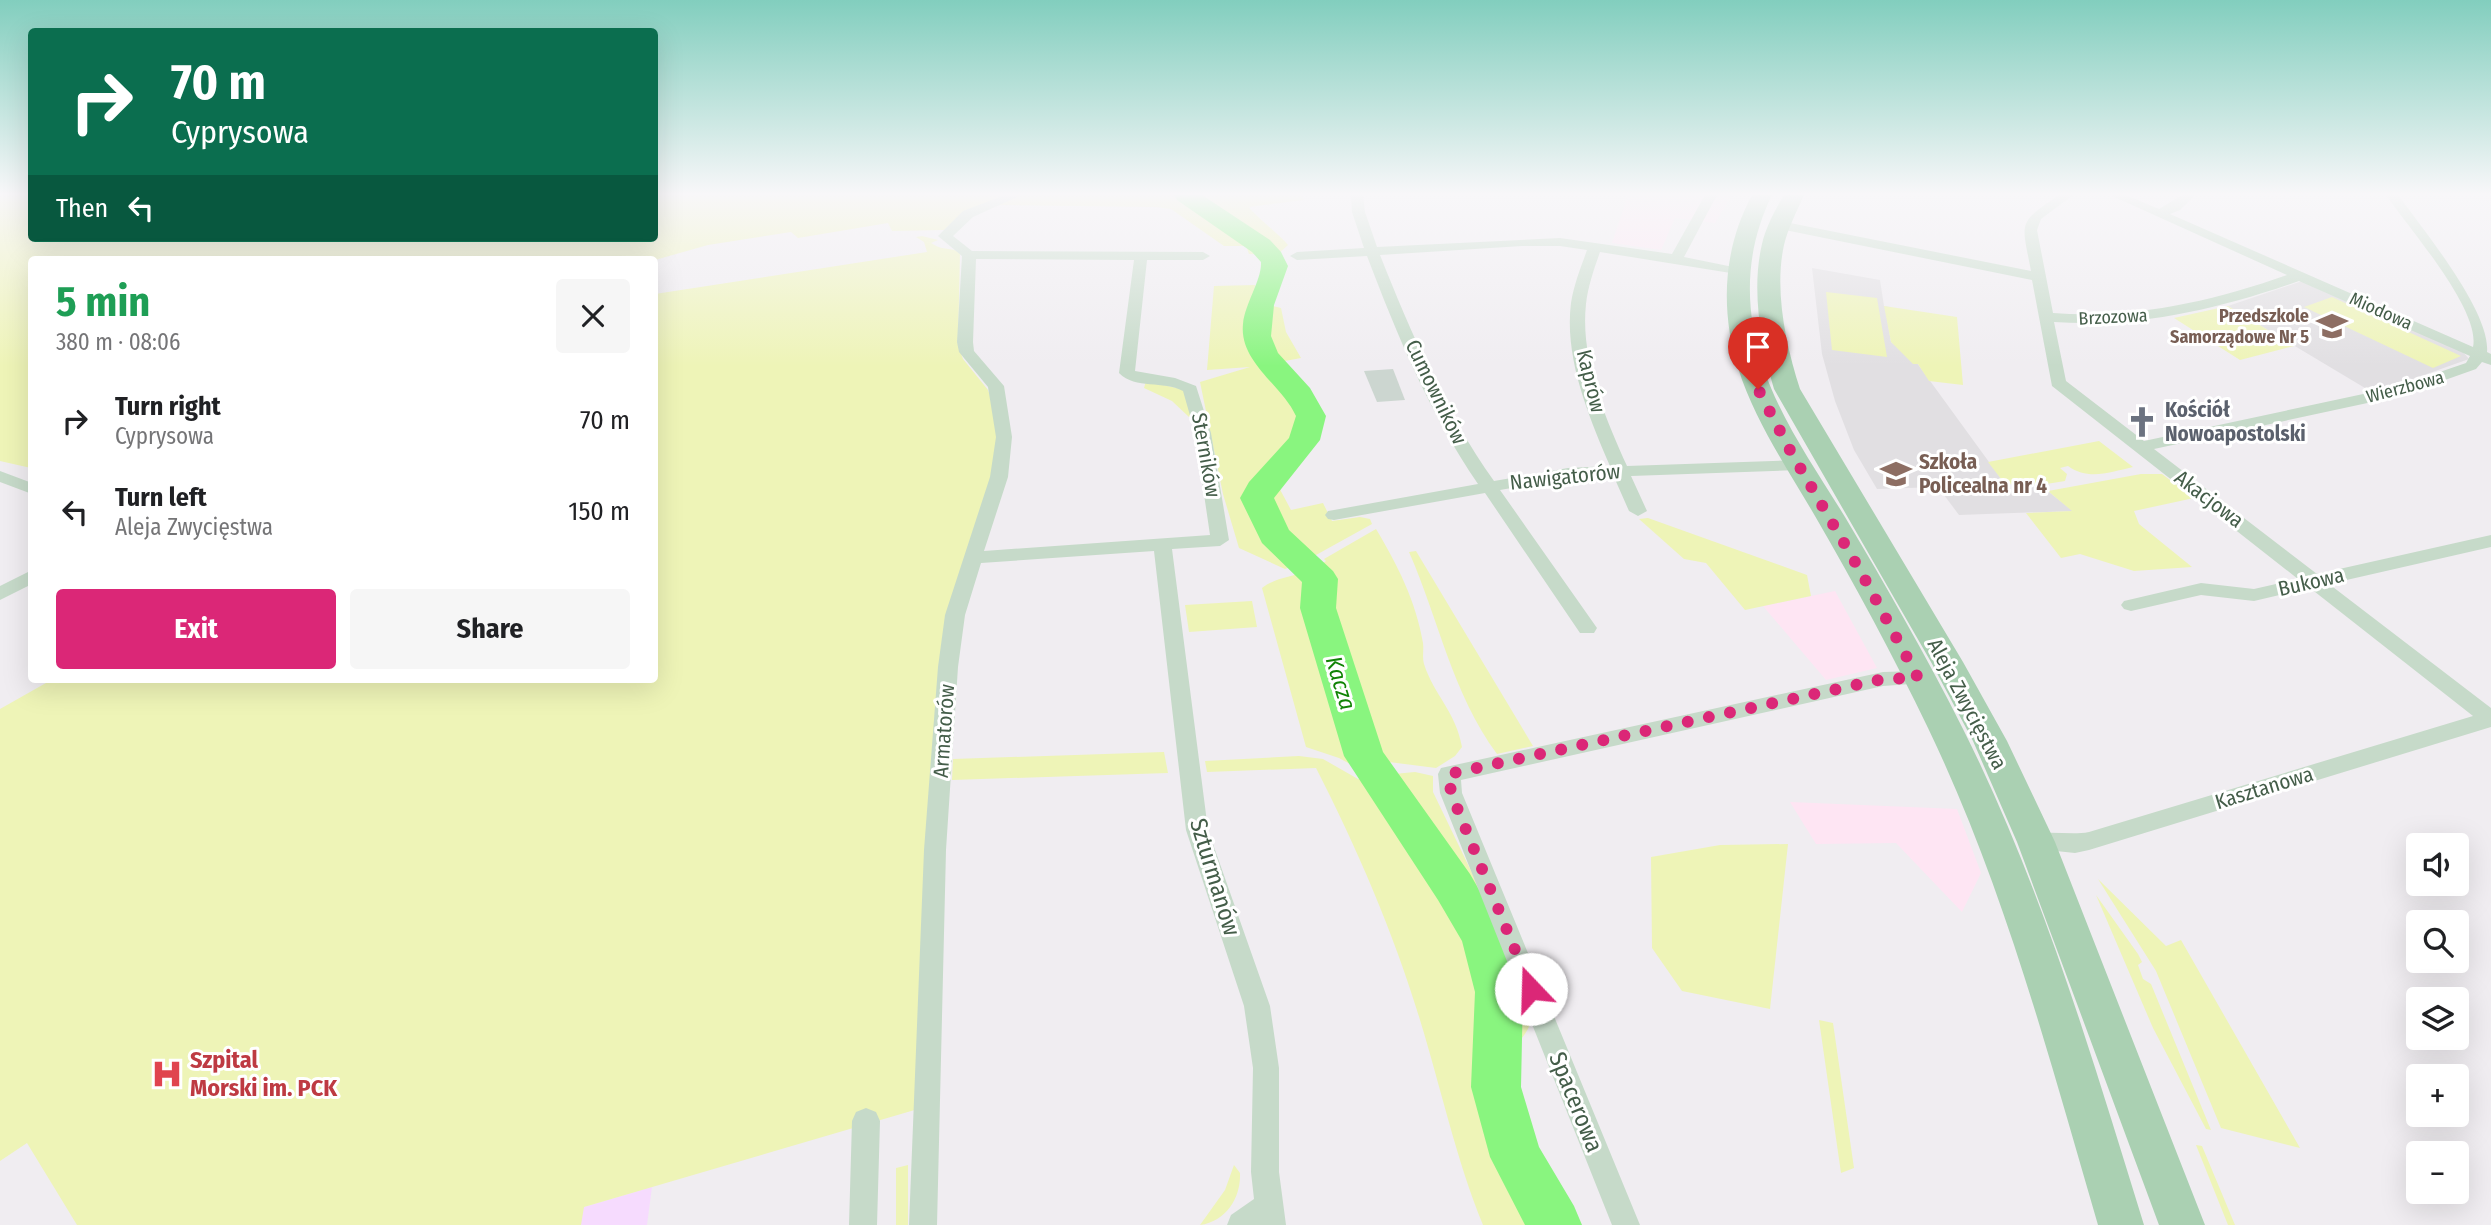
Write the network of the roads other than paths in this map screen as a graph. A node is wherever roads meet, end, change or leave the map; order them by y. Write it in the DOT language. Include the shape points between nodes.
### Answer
graph roads {
  1 [pos="965,252"];
  2 [pos="1354,252"];
  3 [pos="1373,252"];
  4 [pos="1593,252"];
  5 [pos="1633,252"];
  6 [pos="1679,252"];
  7 [pos="1742,252"];
  8 [pos="1773,252"];
  9 [pos="1946,252"];
  10 [pos="2034,252"];
  11 [pos="2247,252"];
  12 [pos="2433,252"];
  13 [pos="969,255"];
  14 [pos="1141,255"];
  15 [pos="1203,256"];
  16 [pos="1297,256"];
  17 [pos="1675,259"];
  18 [pos="1738,272"];
  19 [pos="2301,275"];
  20 [pos="2039,277"];
  21 [pos="2046,317"];
  22 [pos="2484,357"];
  23 [pos="2141,447"];
  24 [pos="1798,465"];
  25 [pos="1621,470"];
  26 [pos="0,476"];
  27 [pos="1488,486"];
  28 [pos="28,487"];
  29 [pos="1638,511"];
  30 [pos="1335,515"];
  31 [pos="2491,541"];
  32 [pos="1162,545"];
  33 [pos="975,558"];
  34 [pos="28,578"];
  35 [pos="2315,581"];
  36 [pos="0,594"];
  37 [pos="2131,604"];
  38 [pos="1587,628"];
  39 [pos="1918,678"];
  40 [pos="2491,719"];
  41 [pos="2036,842"];
  42 [pos="866,1121"];
  43 [pos="1270,1216"];
  44 [pos="863,1225"];
  45 [pos="923,1225"];
  46 [pos="1241,1225"];
  47 [pos="1626,1225"];
  48 [pos="2121,1225"];
  49 [pos="2182,1225"];
  1 -- 13 [label="street"];
  2 -- 16 [label="street"];
  3 -- 27 [label="street, Cumowników" via="1442,414"];
  4 -- 25 [label="street, Kaprów" via="1578,307 1581,348 1591,397"];
  5 -- 17 [label="street"];
  6 -- 17 [label="street"];
  7 -- 18 [label="main road, Aleja Zwycięstwa"];
  8 -- 41 [label="main road, Aleja Zwycięstwa" via="1777,353 1787,389 1947,662 1990,741"];
  9 -- 20 [label="street"];
  10 -- 20 [label="street, Akacjowa"];
  11 -- 19 [label="street, Miodowa"];
  12 -- 22 [label="street" via="2468,300 2483,338"];
  13 -- 14 [label="street"];
  13 -- 33 [label="street, Armatorów" via="965,342 967,352 996,386 1004,438 999,477"];
  14 -- 15 [label="street"];
  14 -- 32 [label="street, Sterników" via="1128,373 1190,389 1203,433 1220,540"];
  17 -- 18 [label="street"];
  18 -- 24 [label="main road, Aleja Zwycięstwa" via="1737,301 1750,365 1770,415"];
  19 -- 21 [label="street, Brzozowa" via="2183,311 2109,320"];
  19 -- 22 [label="street, Miodowa"];
  20 -- 21 [label="street, Akacjowa"];
  21 -- 23 [label="street, Akacjowa" via="2059,383"];
  22 -- 23 [label="street, Wierzbowa" via="2429,383"];
  23 -- 35 [label="street, Akacjowa"];
  24 -- 25 [label="street, Nawigatorów"];
  24 -- 39 [label="main road, Aleja Zwycięstwa"];
  25 -- 27 [label="street, Nawigatorów"];
  25 -- 29 [label="street, Kaprów"];
  26 -- 28 [label="street"];
  27 -- 30 [label="street, Nawigatorów"];
  27 -- 38 [label="street, Cumowników"];
  31 -- 35 [label="street, Bukowa"];
  32 -- 33 [label="street"];
  32 -- 43 [label="street, Szturmanów" via="1197,830 1257,1006 1266,1068 1265,1172"];
  33 -- 45 [label="street, Armatorów" via="955,615 942,749"];
  34 -- 36 [label="street"];
  35 -- 37 [label="street, Bukowa" via="2254,595 2201,589"];
  35 -- 40 [label="street, Akacjowa"];
  39 -- 47 [label="street, Spacerowa" via="1883,679 1449,774 1451,793"];
  39 -- 48 [label="main road, Aleja Zwycięstwa" via="1955,749 2005,869 2073,1060"];
  40 -- 41 [label="street, Kasztanowa" via="2089,841"];
  41 -- 49 [label="main road, Aleja Zwycięstwa"];
  42 -- 44 [label="street"];
  43 -- 46 [label="street, Szturmanów"];
}
